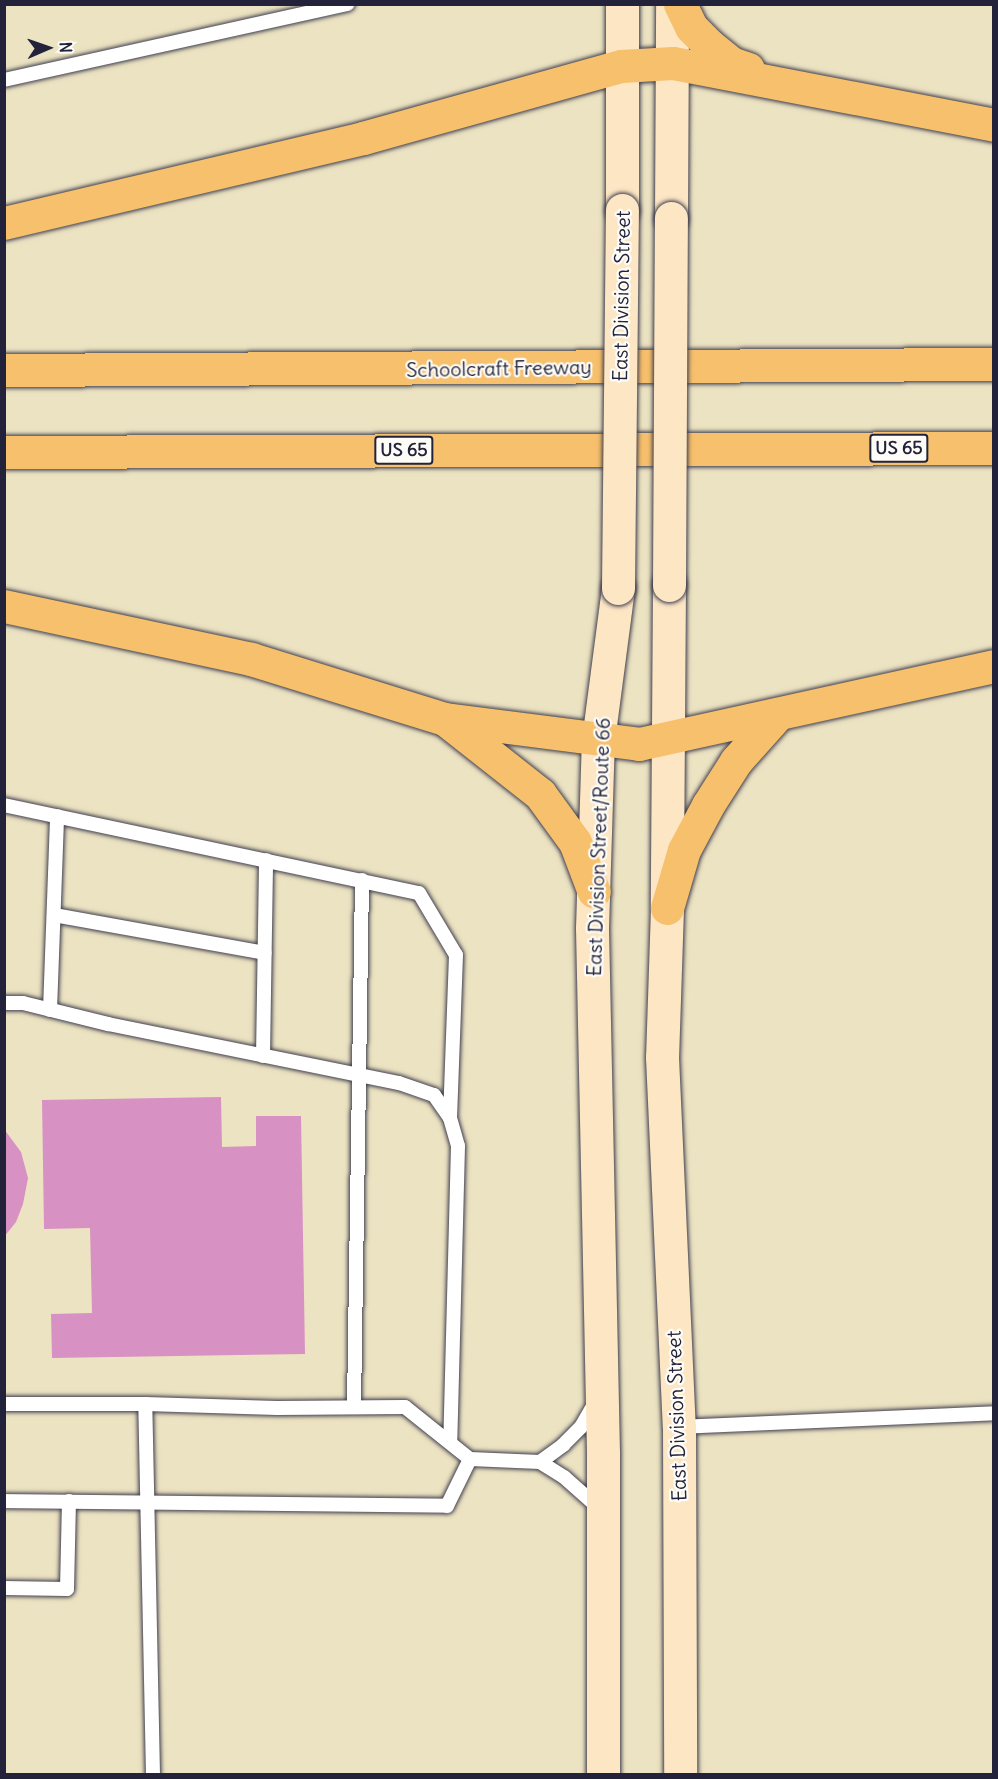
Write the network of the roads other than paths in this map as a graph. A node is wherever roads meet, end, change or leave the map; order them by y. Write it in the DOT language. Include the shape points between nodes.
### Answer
graph roads {
  1 [pos="348,4"];
  2 [pos="622,4"];
  3 [pos="672,4"];
  4 [pos="680,4"];
  5 [pos="673,63"];
  6 [pos="621,66"];
  7 [pos="4,80"];
  8 [pos="786,83"];
  9 [pos="993,124"];
  10 [pos="4,223"];
  11 [pos="993,364"];
  12 [pos="4,370"];
  13 [pos="993,448"];
  14 [pos="4,452"];
  15 [pos="618,588"];
  16 [pos="4,606"];
  17 [pos="993,666"];
  18 [pos="778,714"];
  19 [pos="445,719"];
  20 [pos="598,740"];
  21 [pos="669,740"];
  22 [pos="4,805"];
  23 [pos="57,816"];
  24 [pos="266,860"];
  25 [pos="362,880"];
  26 [pos="594,892"];
  27 [pos="667,908"];
  28 [pos="54,915"];
  29 [pos="265,953"];
  30 [pos="4,1003"];
  31 [pos="50,1010"];
  32 [pos="263,1056"];
  33 [pos="360,1076"];
  34 [pos="450,1118"];
  35 [pos="602,1391"];
  36 [pos="4,1404"];
  37 [pos="145,1404"];
  38 [pos="354,1407"];
  39 [pos="993,1413"];
  40 [pos="679,1427"];
  41 [pos="450,1442"];
  42 [pos="470,1459"];
  43 [pos="540,1462"];
  44 [pos="147,1500"];
  45 [pos="4,1501"];
  46 [pos="69,1501"];
  47 [pos="602,1512"];
  48 [pos="4,1588"];
  49 [pos="153,1774"];
  50 [pos="603,1774"];
  51 [pos="680,1774"];
  1 -- 7 [label="lane"];
  2 -- 6 [label="street, East Division Street"];
  3 -- 5 [label="street"];
  4 -- 8 [label="highway" via="691,27 731,63"];
  5 -- 6 [label="highway"];
  5 -- 8 [label="highway"];
  5 -- 21 [label="street, bridge"];
  6 -- 10 [label="highway" via="363,138"];
  6 -- 15 [label="street, East Division Street, bridge"];
  8 -- 9 [label="highway"];
  11 -- 12 [label="highway, Schoolcraft Freeway"];
  13 -- 14 [label="highway, US 65"];
  15 -- 20 [label="street, East Division Street/Route 66"];
  16 -- 19 [label="highway" via="250,659"];
  17 -- 18 [label="highway"];
  18 -- 21 [label="highway"];
  18 -- 27 [label="highway" via="736,761 708,805 684,850"];
  19 -- 20 [label="highway"];
  19 -- 26 [label="highway" via="540,794 575,842"];
  20 -- 21 [label="highway" via="639,744"];
  20 -- 26 [label="street, East Division Street/Route 66"];
  21 -- 27 [label="street"];
  22 -- 23 [label="lane"];
  23 -- 24 [label="lane"];
  23 -- 28 [label="lane"];
  24 -- 25 [label="lane"];
  24 -- 29 [label="lane"];
  25 -- 33 [label="lane"];
  25 -- 34 [label="lane" via="419,892 456,955"];
  26 -- 35 [label="street, East Division Street/Route 66"];
  27 -- 40 [label="street, East Division Street" via="662,1057"];
  28 -- 29 [label="lane"];
  28 -- 31 [label="lane"];
  29 -- 32 [label="lane"];
  30 -- 31 [label="lane"];
  31 -- 32 [label="lane"];
  32 -- 33 [label="lane"];
  33 -- 34 [label="lane" via="434,1095"];
  33 -- 38 [label="lane"];
  34 -- 41 [label="lane" via="458,1146"];
  35 -- 43 [label="lane" via="581,1427"];
  35 -- 47 [label="street"];
  36 -- 37 [label="lane"];
  37 -- 38 [label="lane"];
  37 -- 44 [label="lane"];
  38 -- 41 [label="lane" via="405,1407"];
  39 -- 40 [label="lane"];
  40 -- 51 [label="street, East Division Street"];
  41 -- 42 [label="lane"];
  42 -- 43 [label="lane"];
  42 -- 44 [label="lane" via="447,1506"];
  43 -- 47 [label="lane" via="585,1494"];
  44 -- 46 [label="lane"];
  44 -- 49 [label="lane"];
  45 -- 46 [label="lane"];
  46 -- 48 [label="lane" via="68,1588"];
  47 -- 50 [label="street"];
}
